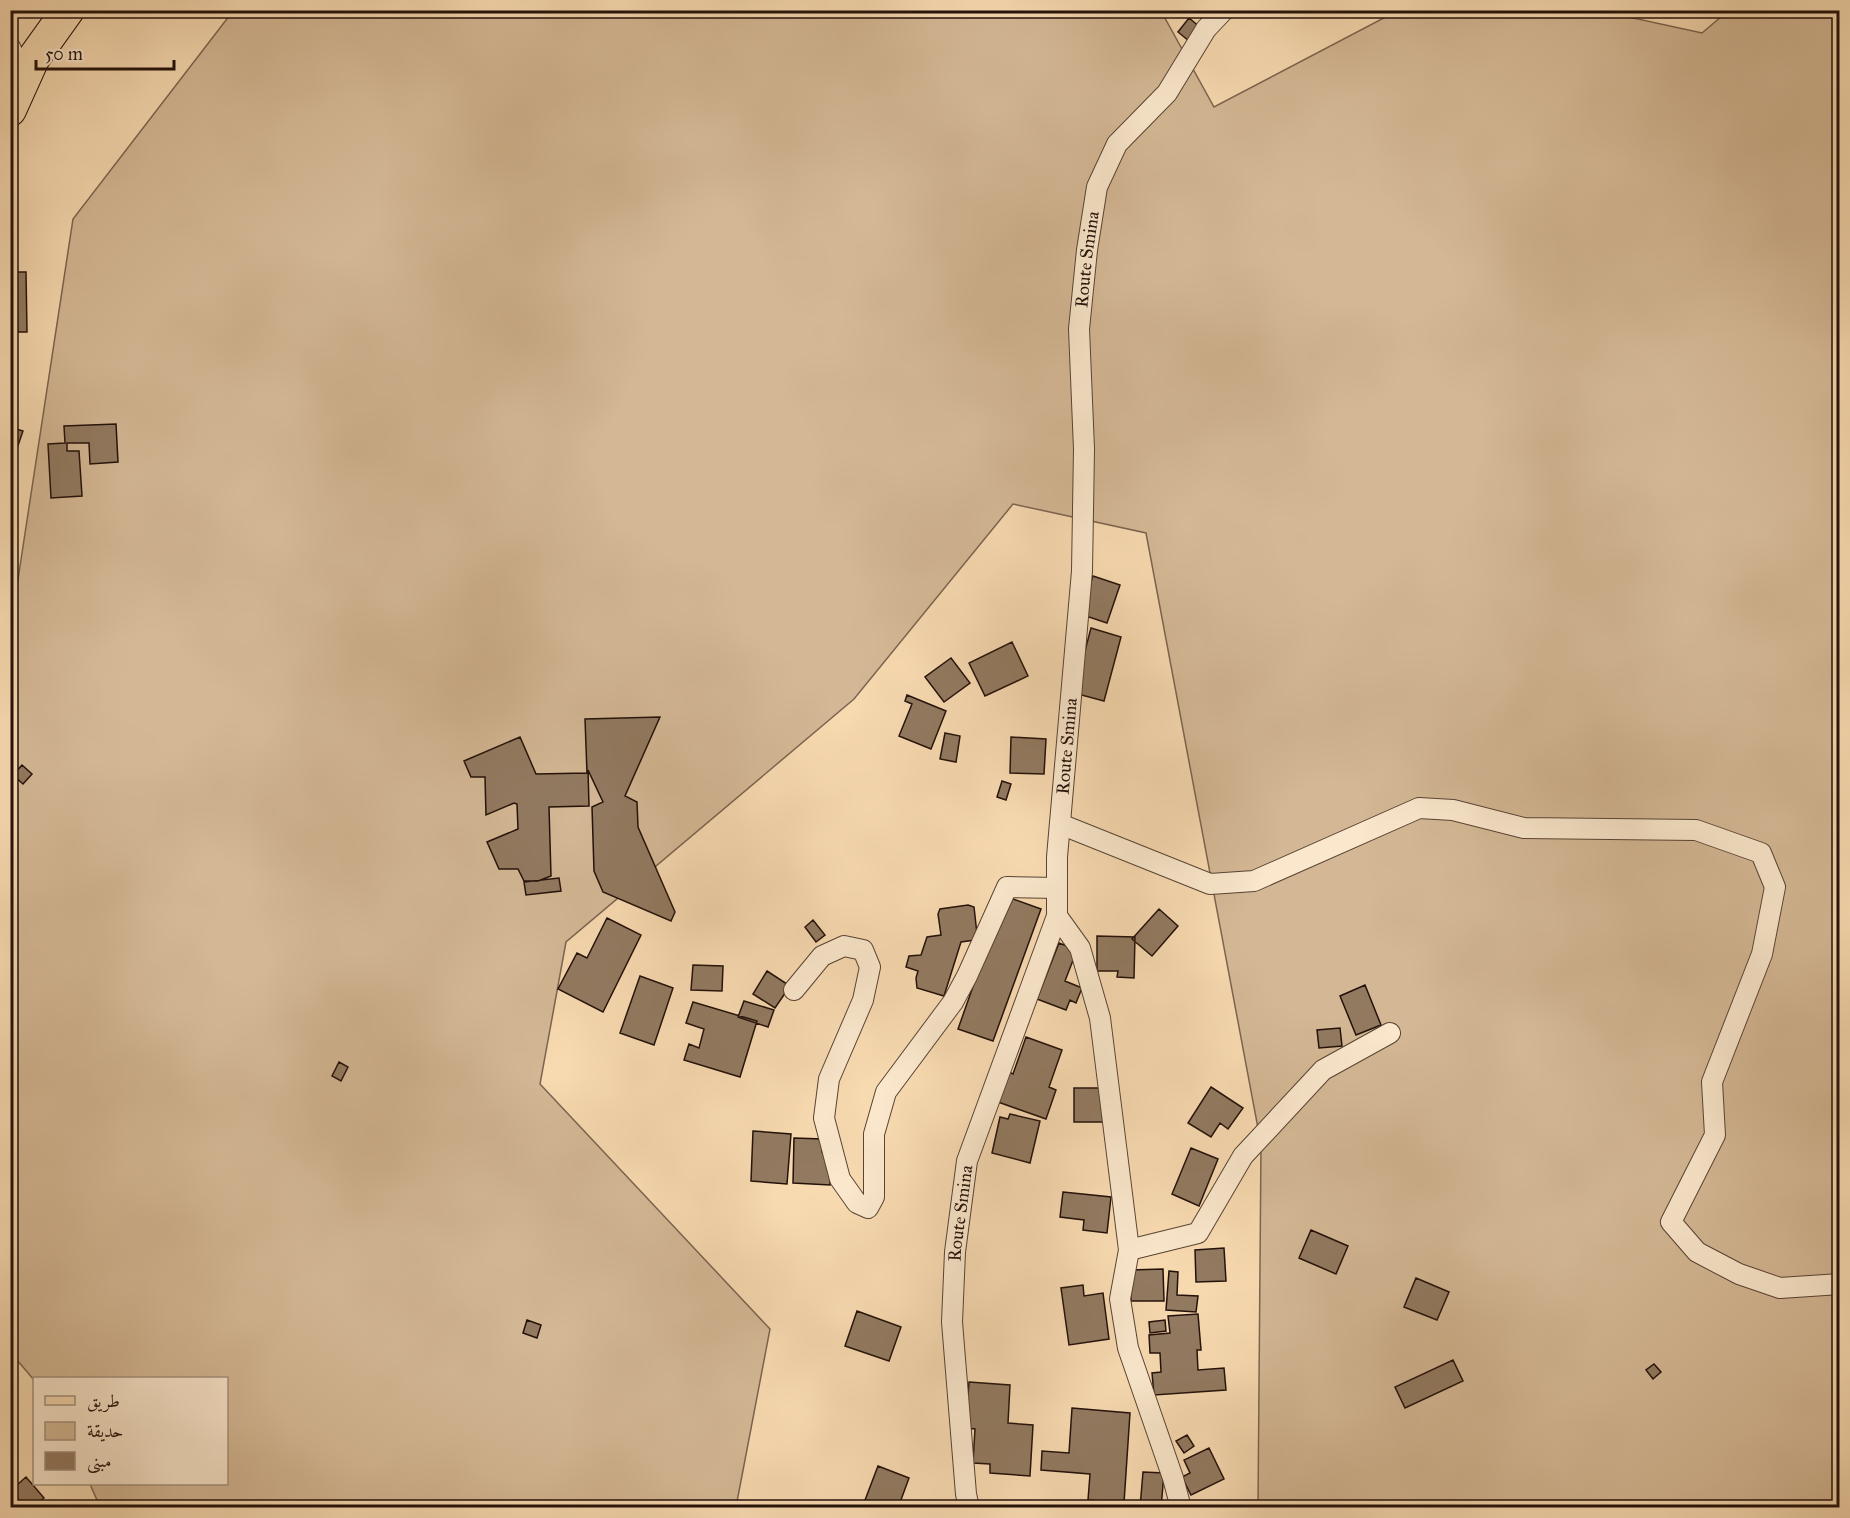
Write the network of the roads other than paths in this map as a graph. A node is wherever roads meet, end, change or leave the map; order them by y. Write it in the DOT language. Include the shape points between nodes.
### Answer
graph roads {
  1 [pos="68,10"];
  2 [pos="1224,10"];
  3 [pos="10,47"];
  4 [pos="24,78"];
  5 [pos="10,110"];
  6 [pos="1060,824"];
  7 [pos="1057,888"];
  8 [pos="1057,916"];
  9 [pos="794,990"];
  10 [pos="1390,1033"];
  11 [pos="1129,1250"];
  12 [pos="1839,1284"];
  13 [pos="969,1508"];
  14 [pos="1181,1508"];
  1 -- 4 [label="main road"];
  2 -- 6 [label="street, Route Smina" via="1206,29 1167,93 1117,144 1097,187 1079,329 1084,449 1082,572"];
  3 -- 4 [label="street"];
  4 -- 5 [label="main road"];
  6 -- 7 [label="street, Route Smina"];
  6 -- 12 [label="street" via="1210,884 1254,881 1419,808 1453,810 1524,828 1696,830 1761,853 1775,887 1762,954 1712,1082 1715,1135 1671,1222 1697,1252 1739,1274 1780,1288"];
  7 -- 8 [label="street, Route Smina"];
  7 -- 9 [label="street" via="1007,887 953,1002 886,1092 874,1134 874,1197 868,1208 857,1203 840,1179 824,1118 829,1079 863,1000 870,967 863,950 844,946 822,956"];
  8 -- 11 [label="street" via="1080,948 1100,1018"];
  8 -- 13 [label="street, Route Smina" via="967,1161 955,1252 952,1322"];
  10 -- 11 [label="street" via="1323,1071 1243,1156 1198,1233"];
  11 -- 14 [label="street" via="1120,1299 1128,1348"];
}
